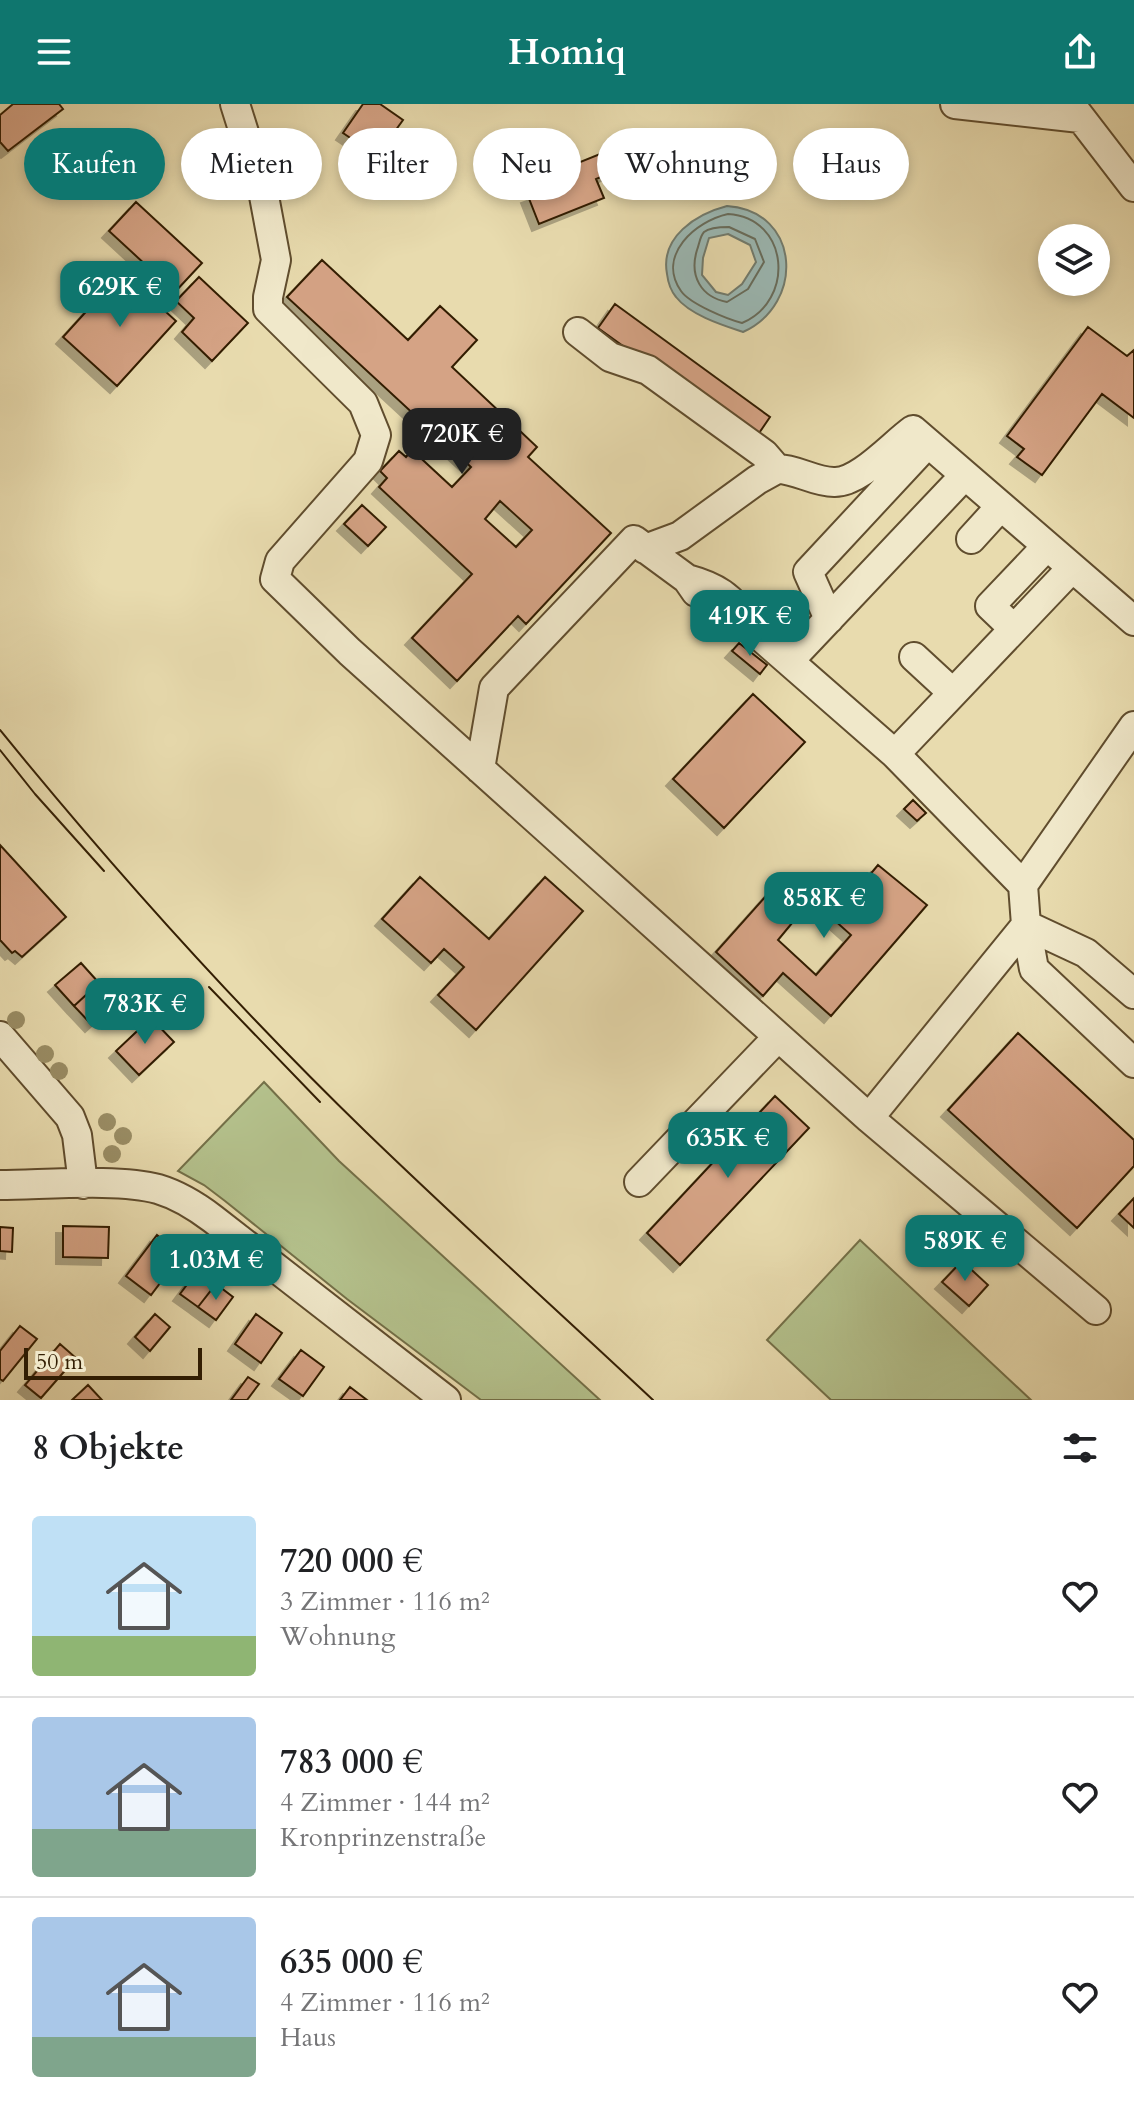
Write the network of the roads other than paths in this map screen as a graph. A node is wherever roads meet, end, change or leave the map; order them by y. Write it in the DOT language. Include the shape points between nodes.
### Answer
graph roads {
  1 [pos="235,104"];
  2 [pos="955,104"];
  3 [pos="1075,111"];
  4 [pos="1134,187"];
  5 [pos="578,332"];
  6 [pos="928,443"];
  7 [pos="777,469"];
  8 [pos="965,475"];
  9 [pos="1001,506"];
  10 [pos="971,539"];
  11 [pos="1047,546"];
  12 [pos="645,549"];
  13 [pos="1072,568"];
  14 [pos="829,619"];
  15 [pos="1134,621"];
  16 [pos="1014,629"];
  17 [pos="914,657"];
  18 [pos="789,661"];
  19 [pos="953,693"];
  20 [pos="1134,726"];
  21 [pos="895,754"];
  22 [pos="480,769"];
  23 [pos="1023,885"];
  24 [pos="1026,925"];
  25 [pos="1134,994"];
  26 [pos="0,1036"];
  27 [pos="778,1037"];
  28 [pos="1134,1063"];
  29 [pos="869,1118"];
  30 [pos="639,1182"];
  31 [pos="83,1184"];
  32 [pos="0,1185"];
  33 [pos="1096,1310"];
  34 [pos="446,1400"];
  1 -- 22 [label="street" via="255,161 276,260 268,309 363,403 376,435 368,461 280,561 275,579"];
  2 -- 3 [label="street"];
  3 -- 4 [label="street"];
  5 -- 7 [label="street" via="610,357 648,370"];
  6 -- 7 [label="street" via="913,430 858,476 835,482"];
  6 -- 8 [label="street"];
  6 -- 14 [label="street" via="808,572"];
  7 -- 12 [label="street" via="680,536"];
  8 -- 9 [label="street"];
  8 -- 14 [label="street"];
  9 -- 10 [label="street"];
  9 -- 11 [label="street"];
  11 -- 13 [label="street"];
  11 -- 16 [label="street" via="990,606"];
  12 -- 18 [label="street" via="687,579 730,621 745,623"];
  12 -- 22 [label="street" via="634,540 494,688"];
  13 -- 15 [label="street"];
  13 -- 16 [label="street"];
  14 -- 18 [label="street"];
  16 -- 19 [label="street"];
  17 -- 19 [label="street"];
  18 -- 21 [label="street"];
  19 -- 21 [label="street"];
  20 -- 23 [label="street"];
  21 -- 23 [label="street"];
  22 -- 27 [label="street"];
  23 -- 24 [label="street"];
  24 -- 25 [label="street" via="1086,953"];
  24 -- 28 [label="street" via="1034,969"];
  24 -- 29 [label="street"];
  26 -- 31 [label="street" via="70,1117"];
  27 -- 29 [label="street"];
  27 -- 30 [label="street"];
  29 -- 33 [label="street"];
  31 -- 32 [label="street"];
  31 -- 34 [label="street" via="155,1188 193,1204"];
}
